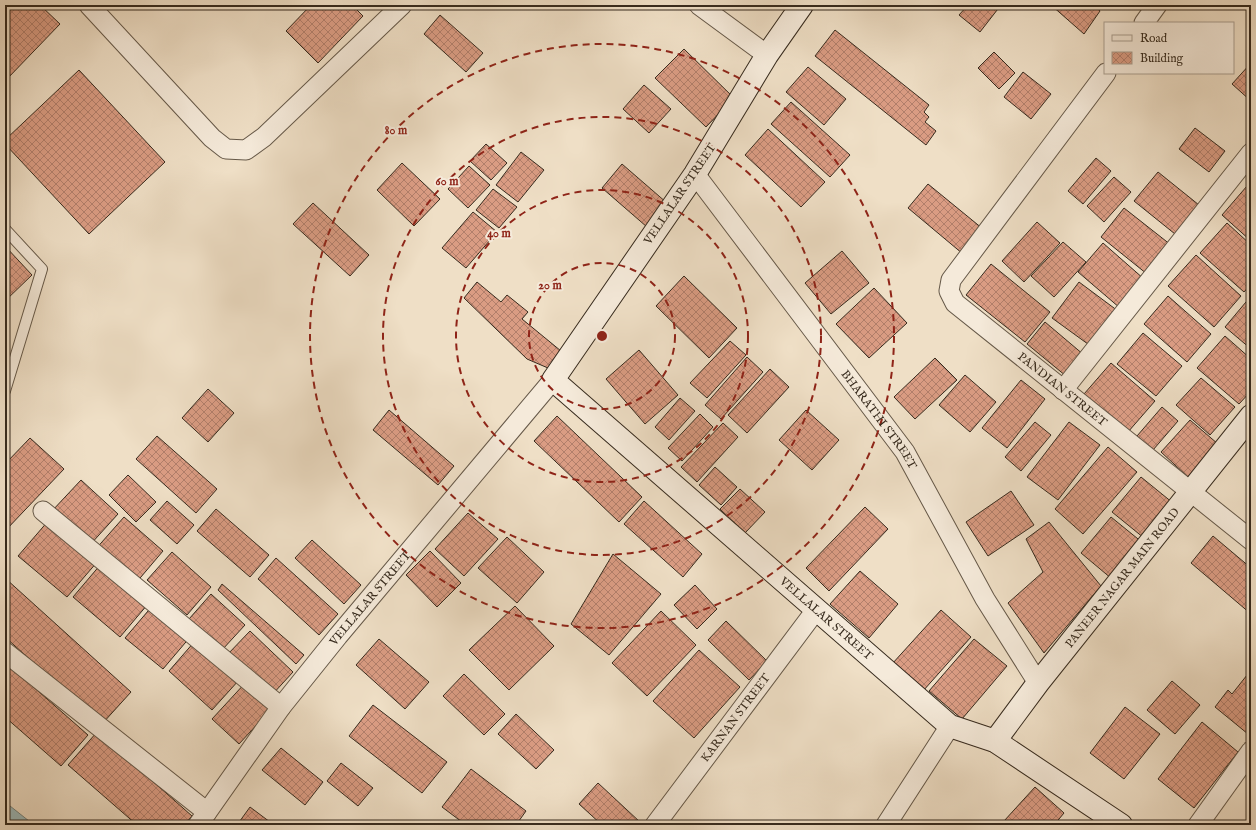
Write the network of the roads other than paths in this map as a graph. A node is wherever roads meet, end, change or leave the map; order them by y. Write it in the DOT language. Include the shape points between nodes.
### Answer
graph roads {
  1 [pos="402,5"];
  2 [pos="699,5"];
  3 [pos="802,5"];
  4 [pos="1157,5"];
  5 [pos="97,8"];
  6 [pos="1145,22"];
  7 [pos="768,55"];
  8 [pos="1105,74"];
  9 [pos="1251,153"];
  10 [pos="695,174"];
  11 [pos="5,229"];
  12 [pos="553,380"];
  13 [pos="1063,390"];
  14 [pos="5,391"];
  15 [pos="1251,416"];
  16 [pos="1189,492"];
  17 [pos="42,511"];
  18 [pos="1251,540"];
  19 [pos="816,610"];
  20 [pos="5,652"];
  21 [pos="1038,683"];
  22 [pos="276,702"];
  23 [pos="950,726"];
  24 [pos="995,741"];
  25 [pos="1251,751"];
  26 [pos="203,818"];
  27 [pos="655,825"];
  28 [pos="886,825"];
  29 [pos="1121,825"];
  30 [pos="1198,825"];
  1 -- 5 [label="street" via="264,137 246,150 226,149 212,138"];
  2 -- 7 [label="street"];
  3 -- 7 [label="street, VELLALAR STREET"];
  4 -- 6 [label="street"];
  7 -- 10 [label="street, VELLALAR STREET"];
  8 -- 13 [label="street, PANDIAN STREET" via="951,280 949,290 955,303"];
  9 -- 13 [label="street"];
  10 -- 12 [label="street, VELLALAR STREET"];
  10 -- 21 [label="street, BHARATHI STREET" via="905,452 985,599"];
  11 -- 14 [label="lane" via="42,269"];
  12 -- 19 [label="street, VELLALAR STREET"];
  12 -- 22 [label="street, VELLALAR STREET" via="338,636"];
  13 -- 16 [label="street, PANDIAN STREET"];
  15 -- 16 [label="street, PANEER NAGAR MAIN ROAD"];
  16 -- 18 [label="street, PANDIAN STREET"];
  16 -- 21 [label="street, PANEER NAGAR MAIN ROAD"];
  17 -- 22 [label="street"];
  19 -- 23 [label="street, VELLALAR STREET"];
  19 -- 27 [label="street, KARNAN STREET"];
  20 -- 26 [label="street"];
  21 -- 24 [label="street, PANEER NAGAR MAIN ROAD"];
  22 -- 26 [label="street, VELLALAR STREET"];
  23 -- 24 [label="street, VELLALAR STREET"];
  23 -- 28 [label="street"];
  24 -- 29 [label="street, VELLALAR STREET"];
  25 -- 30 [label="street"];
}
